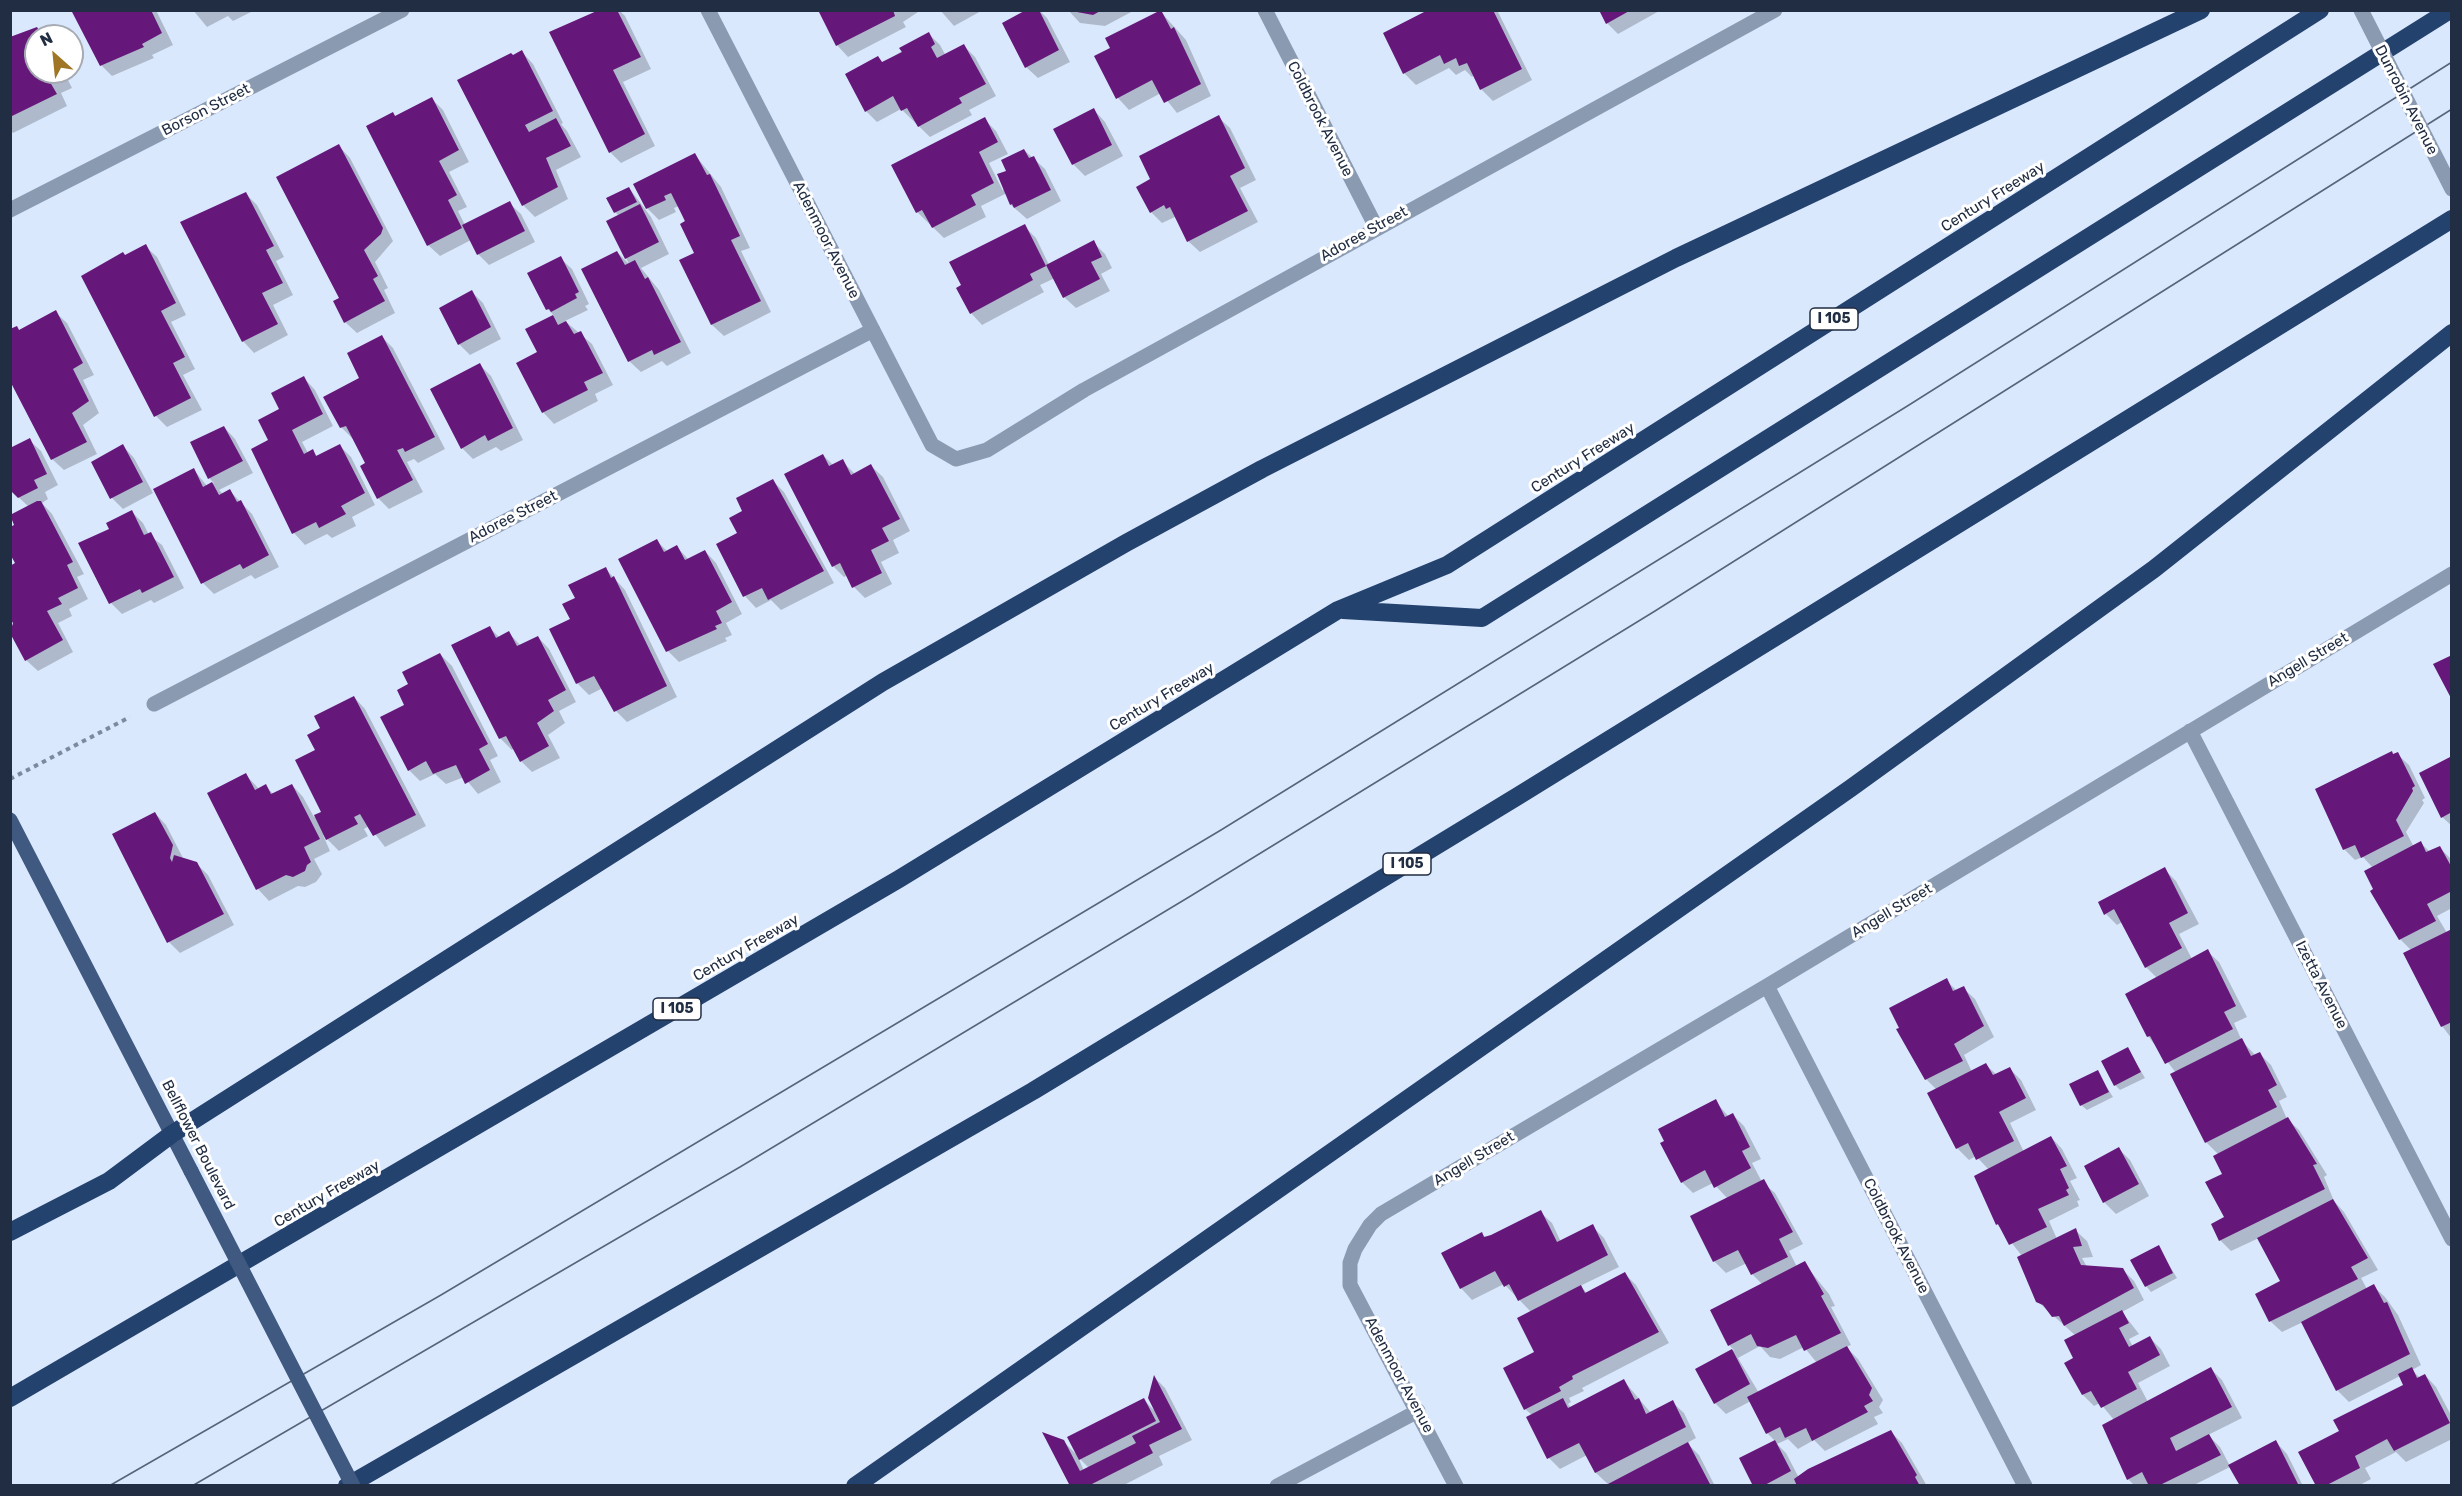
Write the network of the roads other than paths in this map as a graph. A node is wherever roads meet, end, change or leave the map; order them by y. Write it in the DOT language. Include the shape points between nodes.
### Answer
graph roads {
  1 [pos="402,10"];
  2 [pos="708,10"];
  3 [pos="1265,10"];
  4 [pos="1774,10"];
  5 [pos="2201,10"];
  6 [pos="2320,10"];
  7 [pos="2361,10"];
  8 [pos="2450,10"];
  9 [pos="2451,189"];
  10 [pos="10,210"];
  11 [pos="2451,219"];
  12 [pos="1376,227"];
  13 [pos="873,330"];
  14 [pos="2451,333"];
  15 [pos="956,459"];
  16 [pos="2451,574"];
  17 [pos="1338,610"];
  18 [pos="154,704"];
  19 [pos="2190,731"];
  20 [pos="10,820"];
  21 [pos="1767,986"];
  22 [pos="172,1134"];
  23 [pos="10,1232"];
  24 [pos="2451,1239"];
  25 [pos="1350,1263"];
  26 [pos="10,1398"];
  27 [pos="1418,1411"];
  28 [pos="347,1485"];
  29 [pos="352,1485"];
  30 [pos="855,1485"];
  31 [pos="1277,1485"];
  32 [pos="1456,1485"];
  33 [pos="2025,1485"];
  1 -- 10 [label="street, Borson Street"];
  2 -- 13 [label="street, Adenmoor Avenue"];
  3 -- 12 [label="street, Coldbrook Avenue"];
  4 -- 12 [label="street, Adoree Street"];
  5 -- 22 [label="highway" via="1676,258 1262,469 1126,543 883,682"];
  6 -- 17 [label="highway, Century Freeway / I 105" via="1447,565"];
  7 -- 9 [label="street, Dunrobin Avenue, bridge"];
  8 -- 17 [label="highway" via="1482,618"];
  11 -- 28 [label="highway, I 105" via="1034,1092"];
  12 -- 15 [label="street, Adoree Street" via="1084,390 987,450"];
  13 -- 15 [label="street, Adenmoor Avenue" via="932,445"];
  13 -- 18 [label="street, Adoree Street"];
  14 -- 30 [label="highway" via="2154,569 1851,788"];
  16 -- 19 [label="street, Angell Street"];
  17 -- 26 [label="highway, Century Freeway / I 105" via="899,879"];
  19 -- 21 [label="street, Angell Street"];
  19 -- 24 [label="street, Izetta Avenue"];
  20 -- 22 [label="main road, Bellflower Boulevard"];
  21 -- 25 [label="street, Angell Street" via="1381,1214 1361,1237"];
  21 -- 33 [label="street, Coldbrook Avenue"];
  22 -- 23 [label="highway" via="109,1181"];
  22 -- 29 [label="main road, Bellflower Boulevard, bridge"];
  25 -- 27 [label="street, Adenmoor Avenue" via="1350,1284"];
  27 -- 31 [label="street"];
  27 -- 32 [label="street, Adenmoor Avenue"];
}
